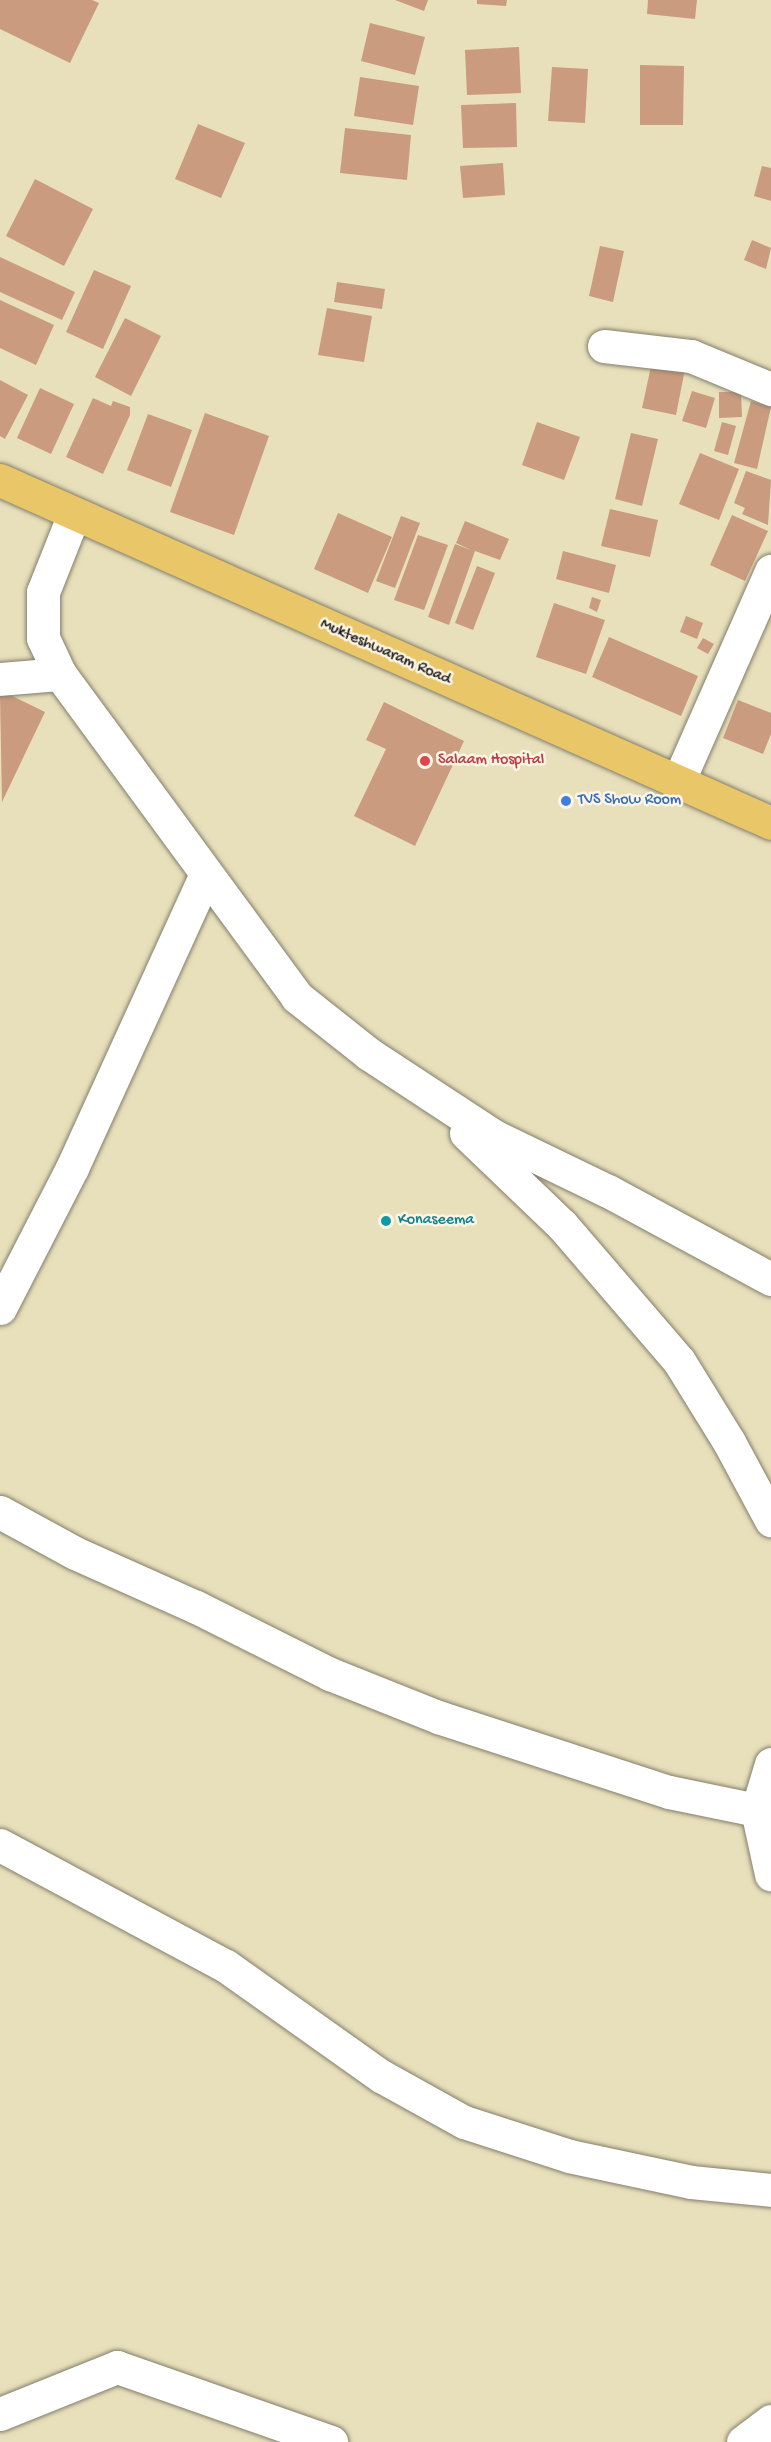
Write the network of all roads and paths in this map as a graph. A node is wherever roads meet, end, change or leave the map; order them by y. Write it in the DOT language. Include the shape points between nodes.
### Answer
graph roads {
  1 [pos="604,346"];
  2 [pos="771,389"];
  3 [pos="0,480"];
  4 [pos="74,514"];
  5 [pos="771,571"];
  6 [pos="60,674"];
  7 [pos="0,679"];
  8 [pos="678,782"];
  9 [pos="771,824"];
  10 [pos="206,874"];
  11 [pos="424,1092"];
  12 [pos="771,1279"];
  13 [pos="0,1308"];
  14 [pos="0,1512"];
  15 [pos="771,1520"];
  16 [pos="771,1764"];
  17 [pos="757,1810"];
  18 [pos="0,1845"];
  19 [pos="771,1875"];
  20 [pos="771,2190"];
  21 [pos="0,2414"];
  22 [pos="331,2442"];
  1 -- 2 [label="street" via="692,356"];
  3 -- 4 [label="main road, Mukteshwaram Road"];
  4 -- 6 [label="street" via="43,592 43,638"];
  4 -- 8 [label="main road, Mukteshwaram Road"];
  5 -- 8 [label="street"];
  6 -- 7 [label="street"];
  6 -- 10 [label="street"];
  8 -- 9 [label="main road, Mukteshwaram Road"];
  10 -- 11 [label="street" via="297,997"];
  10 -- 13 [label="street" via="72,1168"];
  11 -- 12 [label="street" via="494,1136 608,1191"];
  11 -- 15 [label="street" via="562,1226 679,1361"];
  14 -- 17 [label="street" via="75,1553 196,1607 330,1674 438,1717 669,1792"];
  16 -- 17 [label="street"];
  17 -- 19 [label="street"];
  18 -- 20 [label="street" via="226,1966 381,2076 464,2122 569,2156 691,2182"];
  21 -- 22 [label="street" via="117,2367"];
}
